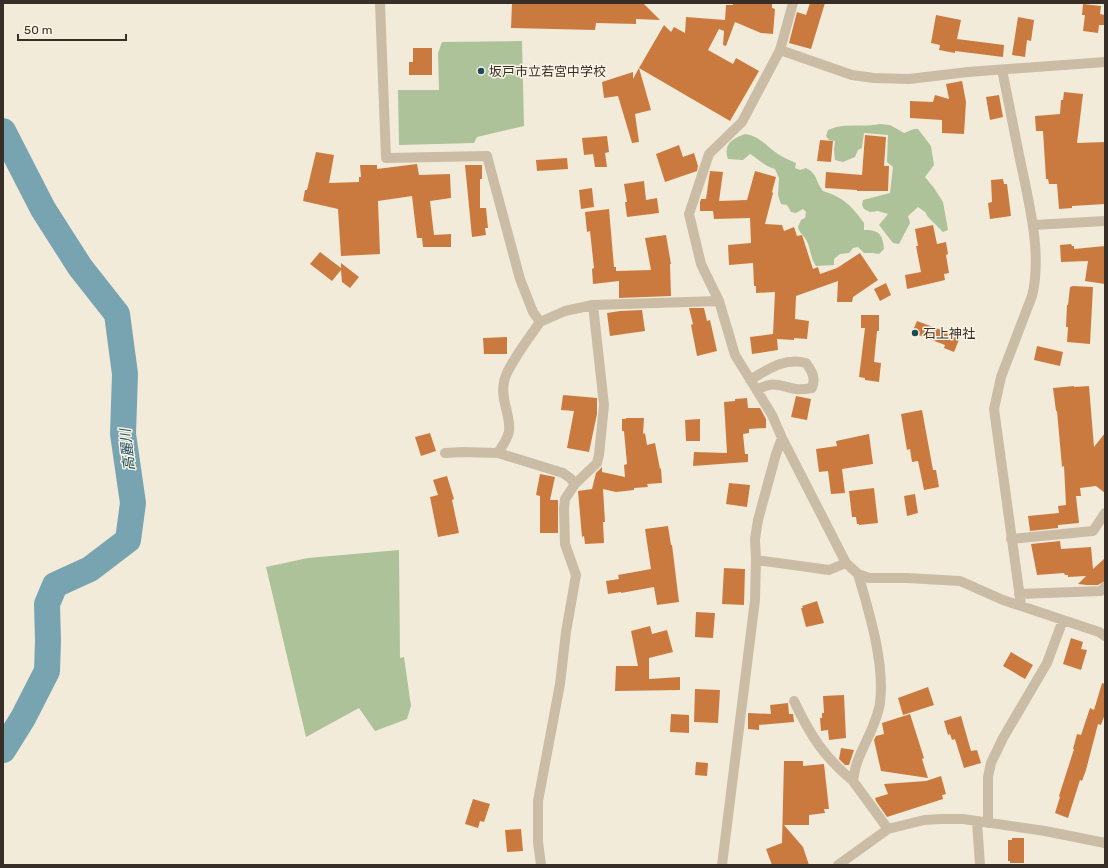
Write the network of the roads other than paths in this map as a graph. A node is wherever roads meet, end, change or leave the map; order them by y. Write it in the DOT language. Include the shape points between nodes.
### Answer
graph roads {
  1 [pos="380,3"];
  2 [pos="793,3"];
  3 [pos="780,50"];
  4 [pos="1105,62"];
  5 [pos="1002,70"];
  6 [pos="1105,221"];
  7 [pos="1033,225"];
  8 [pos="718,301"];
  9 [pos="593,305"];
  10 [pos="540,322"];
  11 [pos="750,380"];
  12 [pos="757,390"];
  13 [pos="782,438"];
  14 [pos="445,453"];
  15 [pos="498,453"];
  16 [pos="575,484"];
  17 [pos="1105,513"];
  18 [pos="1011,539"];
  19 [pos="756,560"];
  20 [pos="846,563"];
  21 [pos="858,574"];
  22 [pos="1105,587"];
  23 [pos="1019,594"];
  24 [pos="1021,605"];
  25 [pos="1063,620"];
  26 [pos="1105,636"];
  27 [pos="794,702"];
  28 [pos="852,781"];
  29 [pos="983,822"];
  30 [pos="888,829"];
  31 [pos="1105,843"];
  32 [pos="541,865"];
  33 [pos="722,865"];
  34 [pos="838,865"];
  35 [pos="980,865"];
  1 -- 10 [label="street" via="386,158 487,156 520,279 533,312"];
  2 -- 3 [label="street"];
  3 -- 5 [label="street" via="852,75 874,78 909,79"];
  3 -- 8 [label="street" via="742,122 709,154 689,214 701,264"];
  4 -- 5 [label="street"];
  5 -- 7 [label="street"];
  6 -- 7 [label="street"];
  7 -- 18 [label="street" via="1036,269 1034,288 1000,377 994,409"];
  8 -- 9 [label="street"];
  8 -- 11 [label="street" via="734,355"];
  9 -- 10 [label="street" via="566,311"];
  9 -- 16 [label="street" via="604,404 599,455 597,463"];
  10 -- 15 [label="street" via="504,380 503,400 509,430"];
  11 -- 12 [label="street"];
  11 -- 12 [label="street" via="773,366 798,360 806,363 814,375 812,388 796,389 775,384 765,385"];
  12 -- 13 [label="street"];
  13 -- 19 [label="street" via="758,520 755,539"];
  13 -- 20 [label="street"];
  14 -- 15 [label="street"];
  15 -- 16 [label="street" via="563,473"];
  16 -- 32 [label="street" via="566,499 564,509 565,544 576,575 560,684 538,801"];
  17 -- 18 [label="street" via="1093,531"];
  18 -- 23 [label="street"];
  19 -- 20 [label="street" via="829,570"];
  19 -- 33 [label="street" via="753,615"];
  20 -- 21 [label="street"];
  21 -- 24 [label="street" via="870,578 960,580 1003,600"];
  21 -- 28 [label="street" via="872,622 880,682 880,704"];
  22 -- 23 [label="street" via="1101,591"];
  23 -- 24 [label="street"];
  24 -- 25 [label="street"];
  25 -- 26 [label="street"];
  25 -- 29 [label="street" via="1047,663 991,763"];
  27 -- 28 [label="street" via="819,747"];
  28 -- 30 [label="street"];
  29 -- 30 [label="street" via="963,819 924,820"];
  29 -- 31 [label="street"];
  29 -- 35 [label="street"];
  30 -- 34 [label="street"];
}
